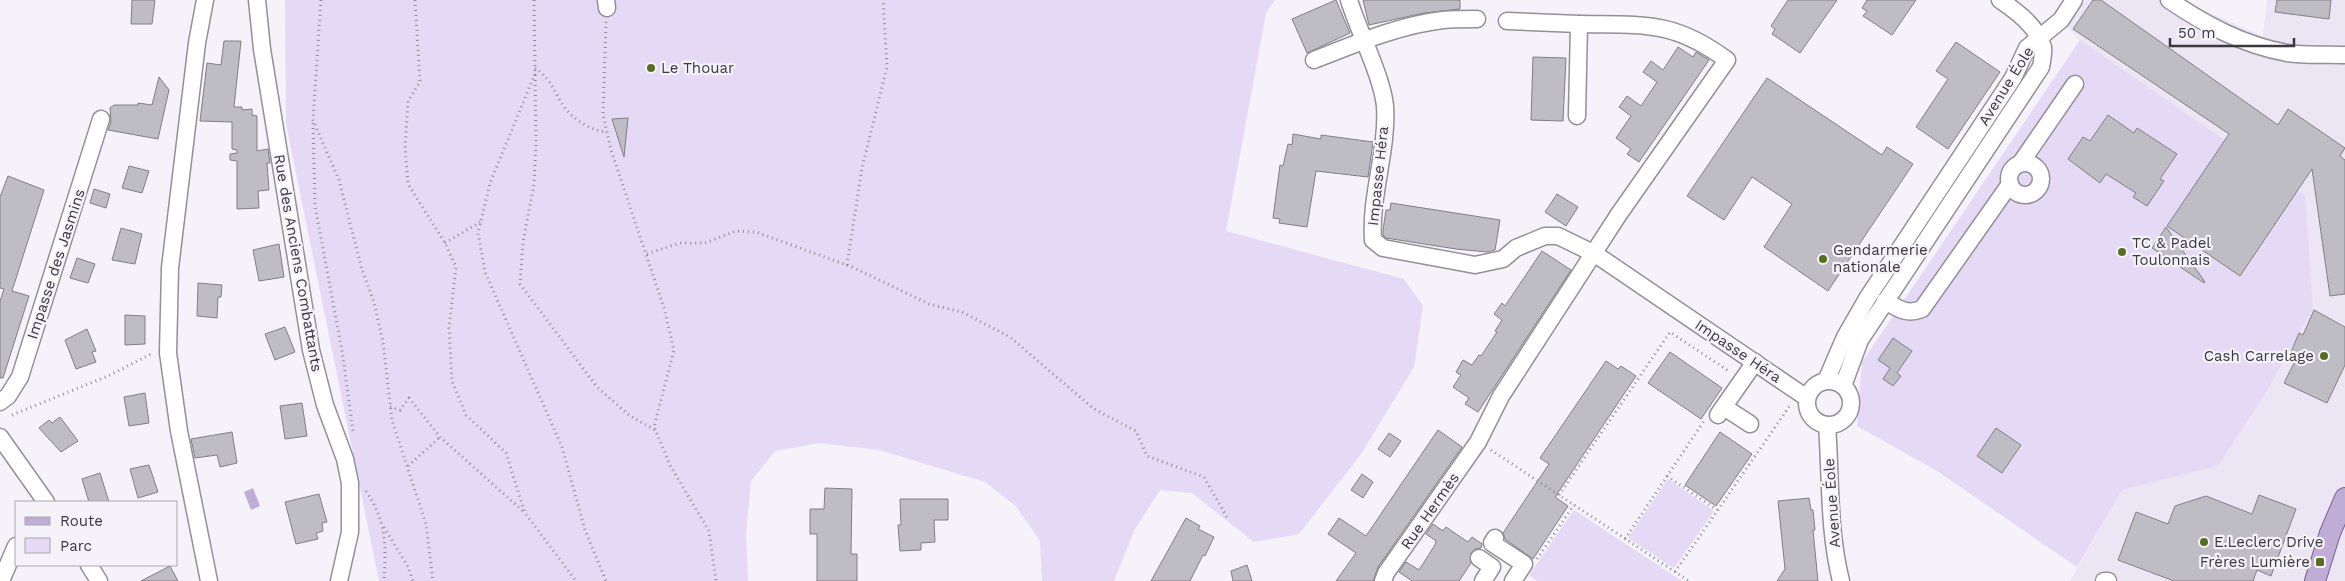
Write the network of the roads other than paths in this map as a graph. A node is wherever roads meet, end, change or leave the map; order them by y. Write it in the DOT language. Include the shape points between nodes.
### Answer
graph roads {
  1 [pos="205,0"];
  2 [pos="257,0"];
  3 [pos="1349,0"];
  4 [pos="2000,0"];
  5 [pos="2074,0"];
  6 [pos="2169,0"];
  7 [pos="1477,19"];
  8 [pos="1507,20"];
  9 [pos="1579,24"];
  10 [pos="2038,38"];
  11 [pos="1364,41"];
  12 [pos="2345,55"];
  13 [pos="1314,60"];
  14 [pos="2075,84"];
  15 [pos="1577,116"];
  16 [pos="101,119"];
  17 [pos="2020,164"];
  18 [pos="2010,184"];
  19 [pos="1595,254"];
  20 [pos="1886,301"];
  21 [pos="1755,362"];
  22 [pos="1826,381"];
  23 [pos="1843,386"];
  24 [pos="1803,395"];
  25 [pos="0,402"];
  26 [pos="1750,424"];
  27 [pos="1827,425"];
  28 [pos="0,438"];
  29 [pos="2345,498"];
  30 [pos="45,501"];
  31 [pos="1495,538"];
  32 [pos="15,547"];
  33 [pos="1479,558"];
  34 [pos="90,566"];
  35 [pos="1,581"];
  36 [pos="98,581"];
  37 [pos="209,581"];
  38 [pos="339,581"];
  39 [pos="1384,581"];
  40 [pos="1483,581"];
  41 [pos="1513,581"];
  42 [pos="1842,581"];
  43 [pos="2104,581"];
  44 [pos="2108,581"];
  45 [pos="2315,581"];
  1 -- 37 [label="street" via="170,268 168,354 178,431"];
  2 -- 38 [label="street, Rue des Anciens Combattants" via="262,49 311,350 350,483 350,532"];
  3 -- 11 [label="street, Impasse Héra"];
  4 -- 10 [label="street" via="2020,14"];
  5 -- 10 [label="street" via="2060,20"];
  6 -- 12 [label="street" via="2198,20 2243,42 2288,53"];
  7 -- 11 [label="street" via="1442,20"];
  8 -- 9 [label="street"];
  9 -- 15 [label="street"];
  9 -- 19 [label="street" via="1655,25 1705,44 1727,60 1619,214"];
  10 -- 20 [label="street, Avenue Éole" via="2043,48 2041,67"];
  10 -- 22 [label="street, Avenue Éole" via="2027,48 2013,78 1868,297 1845,337"];
  11 -- 13 [label="street"];
  11 -- 19 [label="street, Impasse Héra" via="1385,104 1372,240 1384,248 1476,265 1503,259 1516,248 1546,236 1558,236"];
  14 -- 17 [label="street"];
  16 -- 25 [label="street, Impasse des Jasmins" via="20,378"];
  17 -- 18 [label="street" via="2012,171"];
  17 -- 18 [label="street" via="2036,167 2041,177 2040,186 2033,194 2023,195 2014,191"];
  18 -- 20 [label="street" via="1922,309 1904,312"];
  19 -- 21 [label="street, Impasse Héra"];
  19 -- 39 [label="street, Rue Hermès" via="1501,396 1478,442 1386,573"];
  20 -- 23 [label="street, Avenue Éole" via="1860,340"];
  21 -- 24 [label="street, Impasse Héra"];
  21 -- 26 [label="street" via="1721,411"];
  22 -- 23 [label="street"];
  22 -- 24 [label="street"];
  23 -- 27 [label="street" via="1849,394 1850,409 1841,421"];
  24 -- 27 [label="street" via="1809,414"];
  27 -- 42 [label="street, Avenue Éole" via="1833,541"];
  28 -- 30 [label="street"];
  29 -- 45 [label="main road"];
  31 -- 41 [label="street" via="1492,543 1524,564"];
  32 -- 35 [label="street"];
  33 -- 40 [label="street" via="1492,568"];
  34 -- 36 [label="street"];
  43 -- 44 [label="street"];
}
